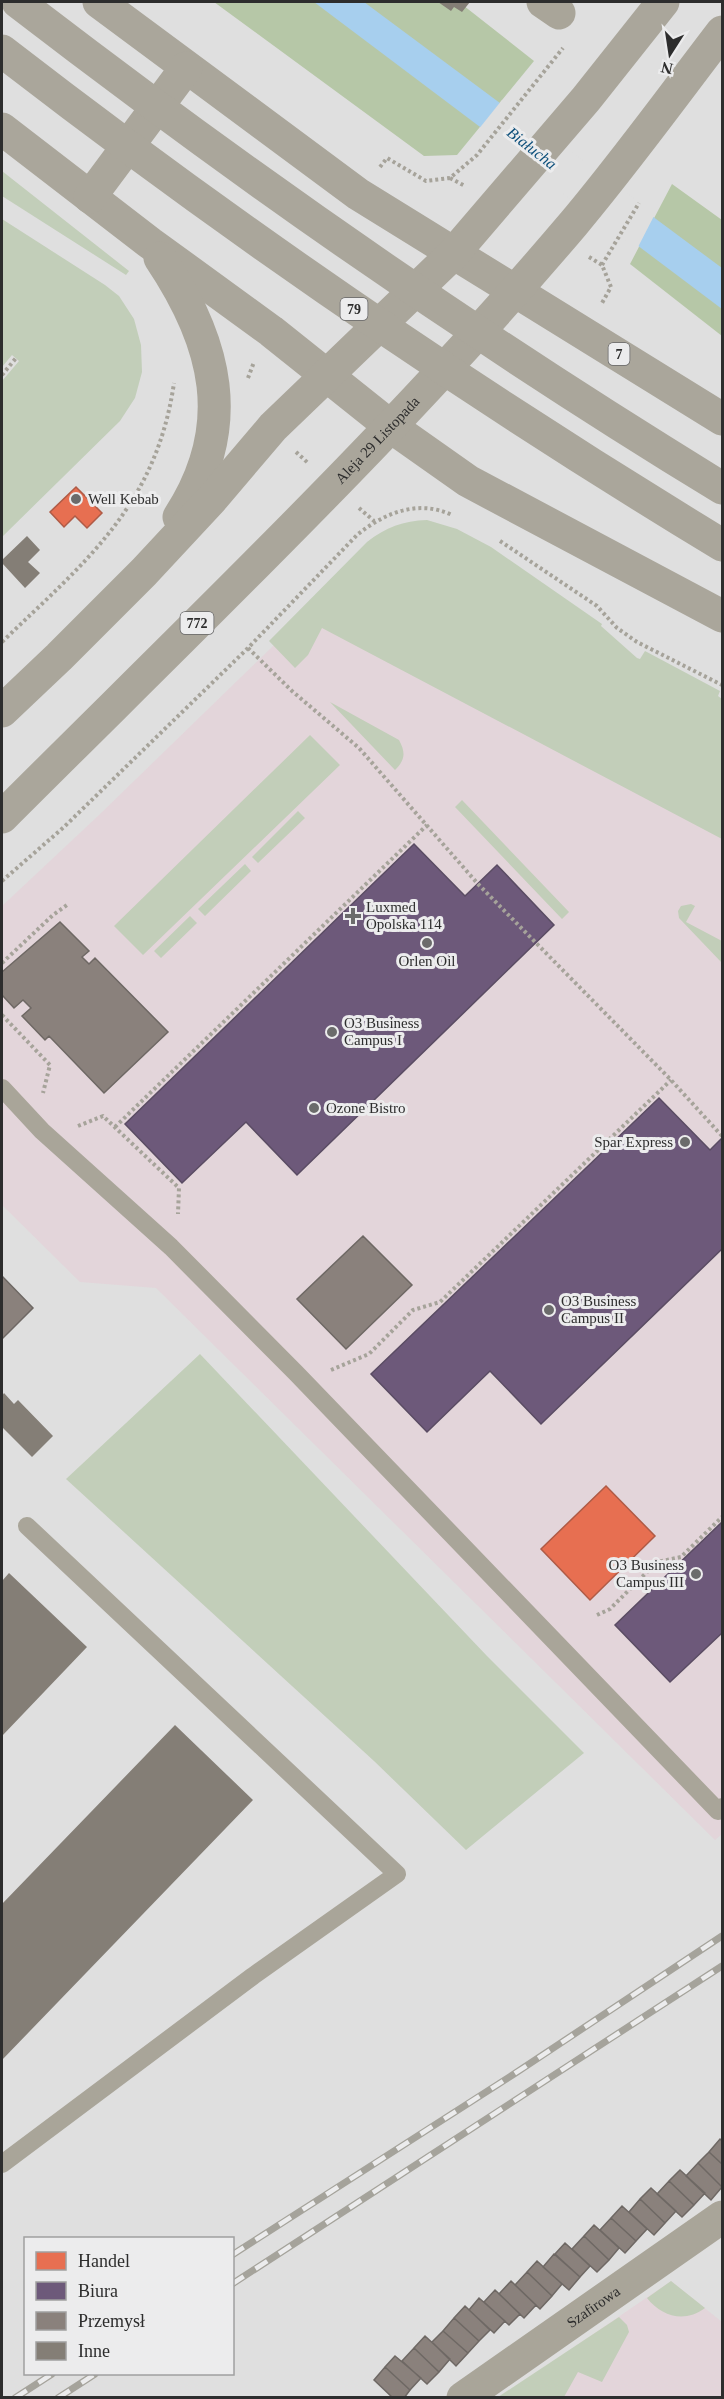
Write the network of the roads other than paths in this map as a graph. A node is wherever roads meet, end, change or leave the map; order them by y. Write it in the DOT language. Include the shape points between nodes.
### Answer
graph roads {
  1 [pos="18,2"];
  2 [pos="99,2"];
  3 [pos="663,2"];
  4 [pos="723,32"];
  5 [pos="2,51"];
  6 [pos="186,68"];
  7 [pos="2,129"];
  8 [pos="90,197"];
  9 [pos="150,243"];
  10 [pos="454,253"];
  11 [pos="515,290"];
  12 [pos="327,374"];
  13 [pos="723,418"];
  14 [pos="390,426"];
  15 [pos="723,488"];
  16 [pos="723,545"];
  17 [pos="144,572"];
  18 [pos="723,616"];
  19 [pos="2,711"];
  20 [pos="2,818"];
  21 [pos="2,1088"];
  22 [pos="27,1526"];
  23 [pos="723,1807"];
  24 [pos="2,2164"];
  25 [pos="723,2217"];
  26 [pos="463,2397"];
  1 -- 15 [label="main road, bridge" via="192,134 391,274"];
  2 -- 6 [label="main road"];
  3 -- 10 [label="main road"];
  4 -- 11 [label="main road, Aleja 29 Listopada" via="640,139 577,238"];
  5 -- 16 [label="main road, 79, bridge" via="151,164 363,315"];
  6 -- 8 [label="main road"];
  6 -- 10 [label="main road" via="358,194"];
  7 -- 8 [label="main road"];
  8 -- 9 [label="main road"];
  9 -- 12 [label="main road"];
  9 -- 17 [label="main road" via="177,283 202,335 213,385 214,418 204,467 183,510"];
  10 -- 11 [label="main road, 7"];
  10 -- 12 [label="main road"];
  11 -- 13 [label="main road, 7"];
  11 -- 14 [label="main road, Aleja 29 Listopada / 772"];
  12 -- 14 [label="main road"];
  12 -- 17 [label="main road" via="273,427"];
  14 -- 18 [label="main road" via="485,491"];
  14 -- 20 [label="main road, Aleja 29 Listopada / 772"];
  17 -- 19 [label="main road"];
  21 -- 23 [label="lane" via="50,1138 171,1247 718,1811"];
  22 -- 24 [label="lane" via="397,1874"];
  25 -- 26 [label="street, Szafirowa"];
}
